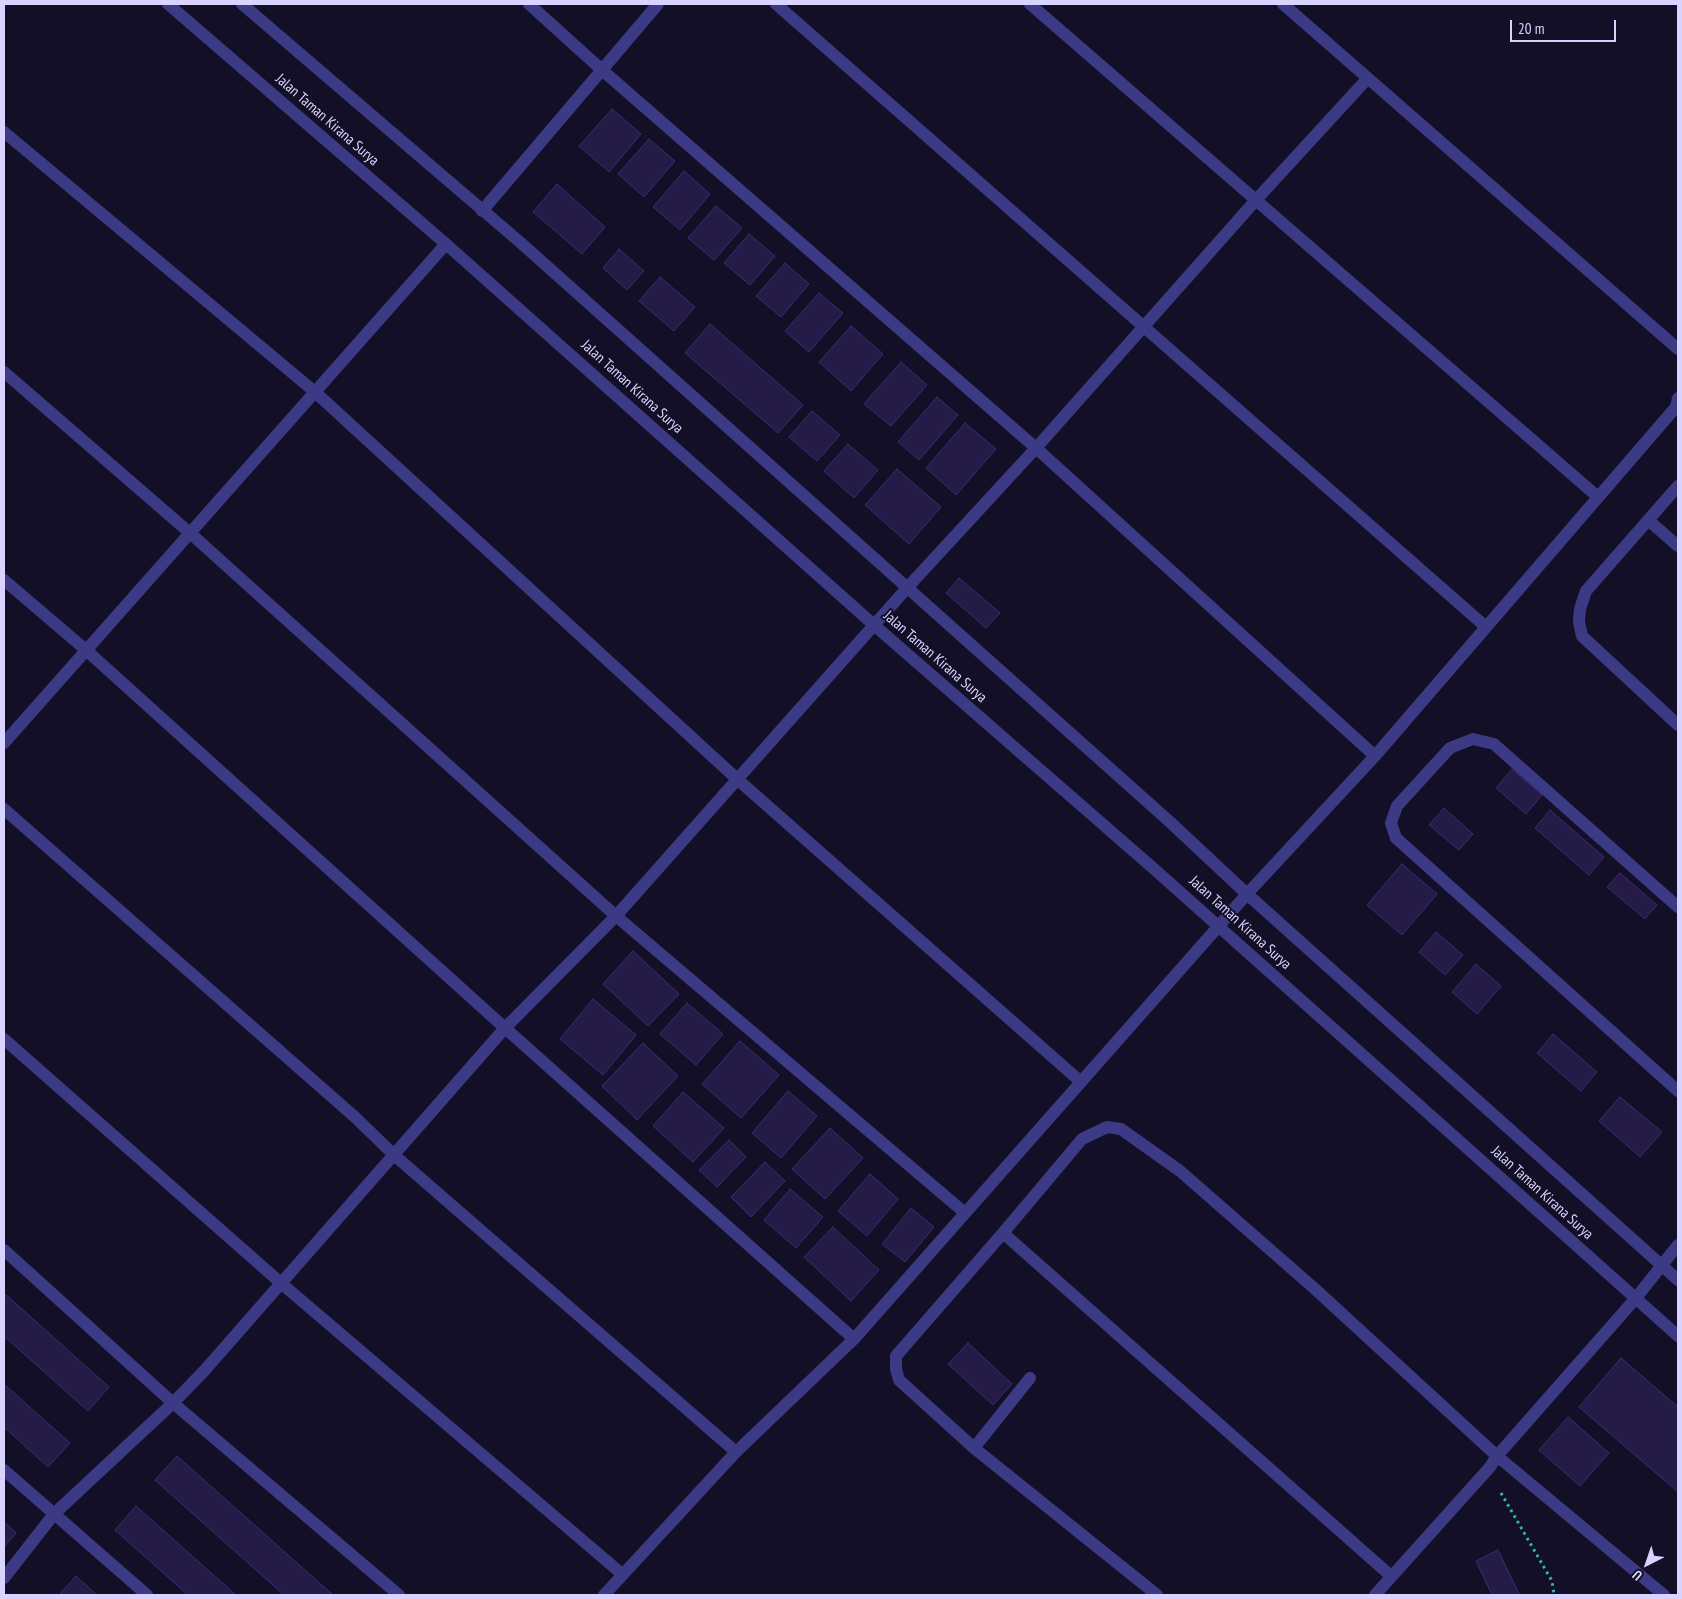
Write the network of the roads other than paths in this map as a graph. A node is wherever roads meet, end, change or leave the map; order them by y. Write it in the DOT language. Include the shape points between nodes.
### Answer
graph roads {
  1 [pos="168,4"];
  2 [pos="242,4"];
  3 [pos="529,4"];
  4 [pos="658,4"];
  5 [pos="776,4"];
  6 [pos="1030,4"];
  7 [pos="1282,4"];
  8 [pos="602,70"];
  9 [pos="1368,78"];
  10 [pos="4,132"];
  11 [pos="1256,200"];
  12 [pos="482,211"];
  13 [pos="446,244"];
  14 [pos="1143,326"];
  15 [pos="1678,349"];
  16 [pos="4,372"];
  17 [pos="315,392"];
  18 [pos="1678,398"];
  19 [pos="1036,448"];
  20 [pos="1678,486"];
  21 [pos="1598,497"];
  22 [pos="1648,520"];
  23 [pos="190,532"];
  24 [pos="1678,546"];
  25 [pos="4,580"];
  26 [pos="907,588"];
  27 [pos="874,626"];
  28 [pos="1486,627"];
  29 [pos="86,650"];
  30 [pos="1678,724"];
  31 [pos="4,743"];
  32 [pos="1375,756"];
  33 [pos="737,779"];
  34 [pos="4,809"];
  35 [pos="1247,894"];
  36 [pos="1678,907"];
  37 [pos="616,916"];
  38 [pos="1219,926"];
  39 [pos="505,1028"];
  40 [pos="4,1039"];
  41 [pos="1081,1082"];
  42 [pos="1678,1091"];
  43 [pos="394,1154"];
  44 [pos="965,1213"];
  45 [pos="1003,1233"];
  46 [pos="1678,1245"];
  47 [pos="4,1250"];
  48 [pos="1662,1266"];
  49 [pos="1678,1280"];
  50 [pos="282,1284"];
  51 [pos="1636,1298"];
  52 [pos="1678,1336"];
  53 [pos="854,1339"];
  54 [pos="1030,1378"];
  55 [pos="173,1403"];
  56 [pos="974,1448"];
  57 [pos="736,1452"];
  58 [pos="1497,1456"];
  59 [pos="4,1470"];
  60 [pos="54,1514"];
  61 [pos="622,1574"];
  62 [pos="1391,1576"];
  63 [pos="4,1578"];
  64 [pos="147,1595"];
  65 [pos="399,1595"];
  66 [pos="604,1595"];
  67 [pos="1157,1595"];
  68 [pos="1375,1595"];
  69 [pos="1664,1595"];
  1 -- 13 [label="street, Jalan Taman Kirana Surya"];
  2 -- 12 [label="street, Jalan Taman Kirana Surya"];
  3 -- 8 [label="street"];
  4 -- 8 [label="street"];
  5 -- 14 [label="street"];
  6 -- 11 [label="street"];
  7 -- 9 [label="street"];
  8 -- 12 [label="street"];
  8 -- 19 [label="street"];
  9 -- 11 [label="street"];
  9 -- 15 [label="street"];
  10 -- 17 [label="street"];
  11 -- 14 [label="street"];
  11 -- 21 [label="street"];
  12 -- 26 [label="street, Jalan Taman Kirana Surya"];
  13 -- 17 [label="street"];
  13 -- 27 [label="street, Jalan Taman Kirana Surya"];
  14 -- 19 [label="street"];
  14 -- 28 [label="street"];
  16 -- 23 [label="street"];
  17 -- 23 [label="street"];
  17 -- 33 [label="street"];
  18 -- 21 [label="street" via="1676,407"];
  19 -- 26 [label="street"];
  19 -- 32 [label="street"];
  20 -- 22 [label="street"];
  21 -- 28 [label="street"];
  22 -- 24 [label="street"];
  22 -- 30 [label="street" via="1586,591 1579,622 1582,636"];
  23 -- 29 [label="street"];
  23 -- 37 [label="street"];
  25 -- 29 [label="street"];
  26 -- 27 [label="street"];
  26 -- 35 [label="street, Jalan Taman Kirana Surya"];
  27 -- 33 [label="street"];
  27 -- 38 [label="street, Jalan Taman Kirana Surya"];
  28 -- 32 [label="street"];
  29 -- 31 [label="street"];
  29 -- 39 [label="street"];
  32 -- 35 [label="street"];
  33 -- 37 [label="street"];
  33 -- 41 [label="street"];
  34 -- 43 [label="street"];
  35 -- 38 [label="street"];
  35 -- 48 [label="street, Jalan Taman Kirana Surya"];
  36 -- 42 [label="street" via="1494,744 1473,739 1450,748 1397,806 1391,823 1396,838"];
  37 -- 39 [label="street"];
  37 -- 44 [label="street"];
  38 -- 41 [label="street"];
  38 -- 51 [label="street, Jalan Taman Kirana Surya"];
  39 -- 43 [label="street"];
  39 -- 53 [label="street"];
  40 -- 50 [label="street"];
  41 -- 44 [label="street"];
  43 -- 50 [label="street"];
  43 -- 57 [label="street"];
  44 -- 53 [label="street"];
  45 -- 56 [label="street" via="896,1356 899,1380"];
  45 -- 58 [label="street" via="1082,1139 1107,1127 1121,1129 1180,1171 1315,1289"];
  45 -- 62 [label="street"];
  46 -- 48 [label="street"];
  47 -- 55 [label="street"];
  48 -- 49 [label="street, Jalan Taman Kirana Surya"];
  48 -- 51 [label="street"];
  50 -- 55 [label="street"];
  50 -- 61 [label="street"];
  51 -- 52 [label="street, Jalan Taman Kirana Surya"];
  51 -- 58 [label="street"];
  53 -- 57 [label="street"];
  54 -- 56 [label="street"];
  55 -- 60 [label="street"];
  55 -- 65 [label="street"];
  56 -- 67 [label="street"];
  57 -- 61 [label="street"];
  58 -- 62 [label="street"];
  58 -- 69 [label="street"];
  59 -- 60 [label="street"];
  60 -- 63 [label="street"];
  60 -- 64 [label="street"];
  61 -- 66 [label="street"];
  62 -- 68 [label="street"];
}
